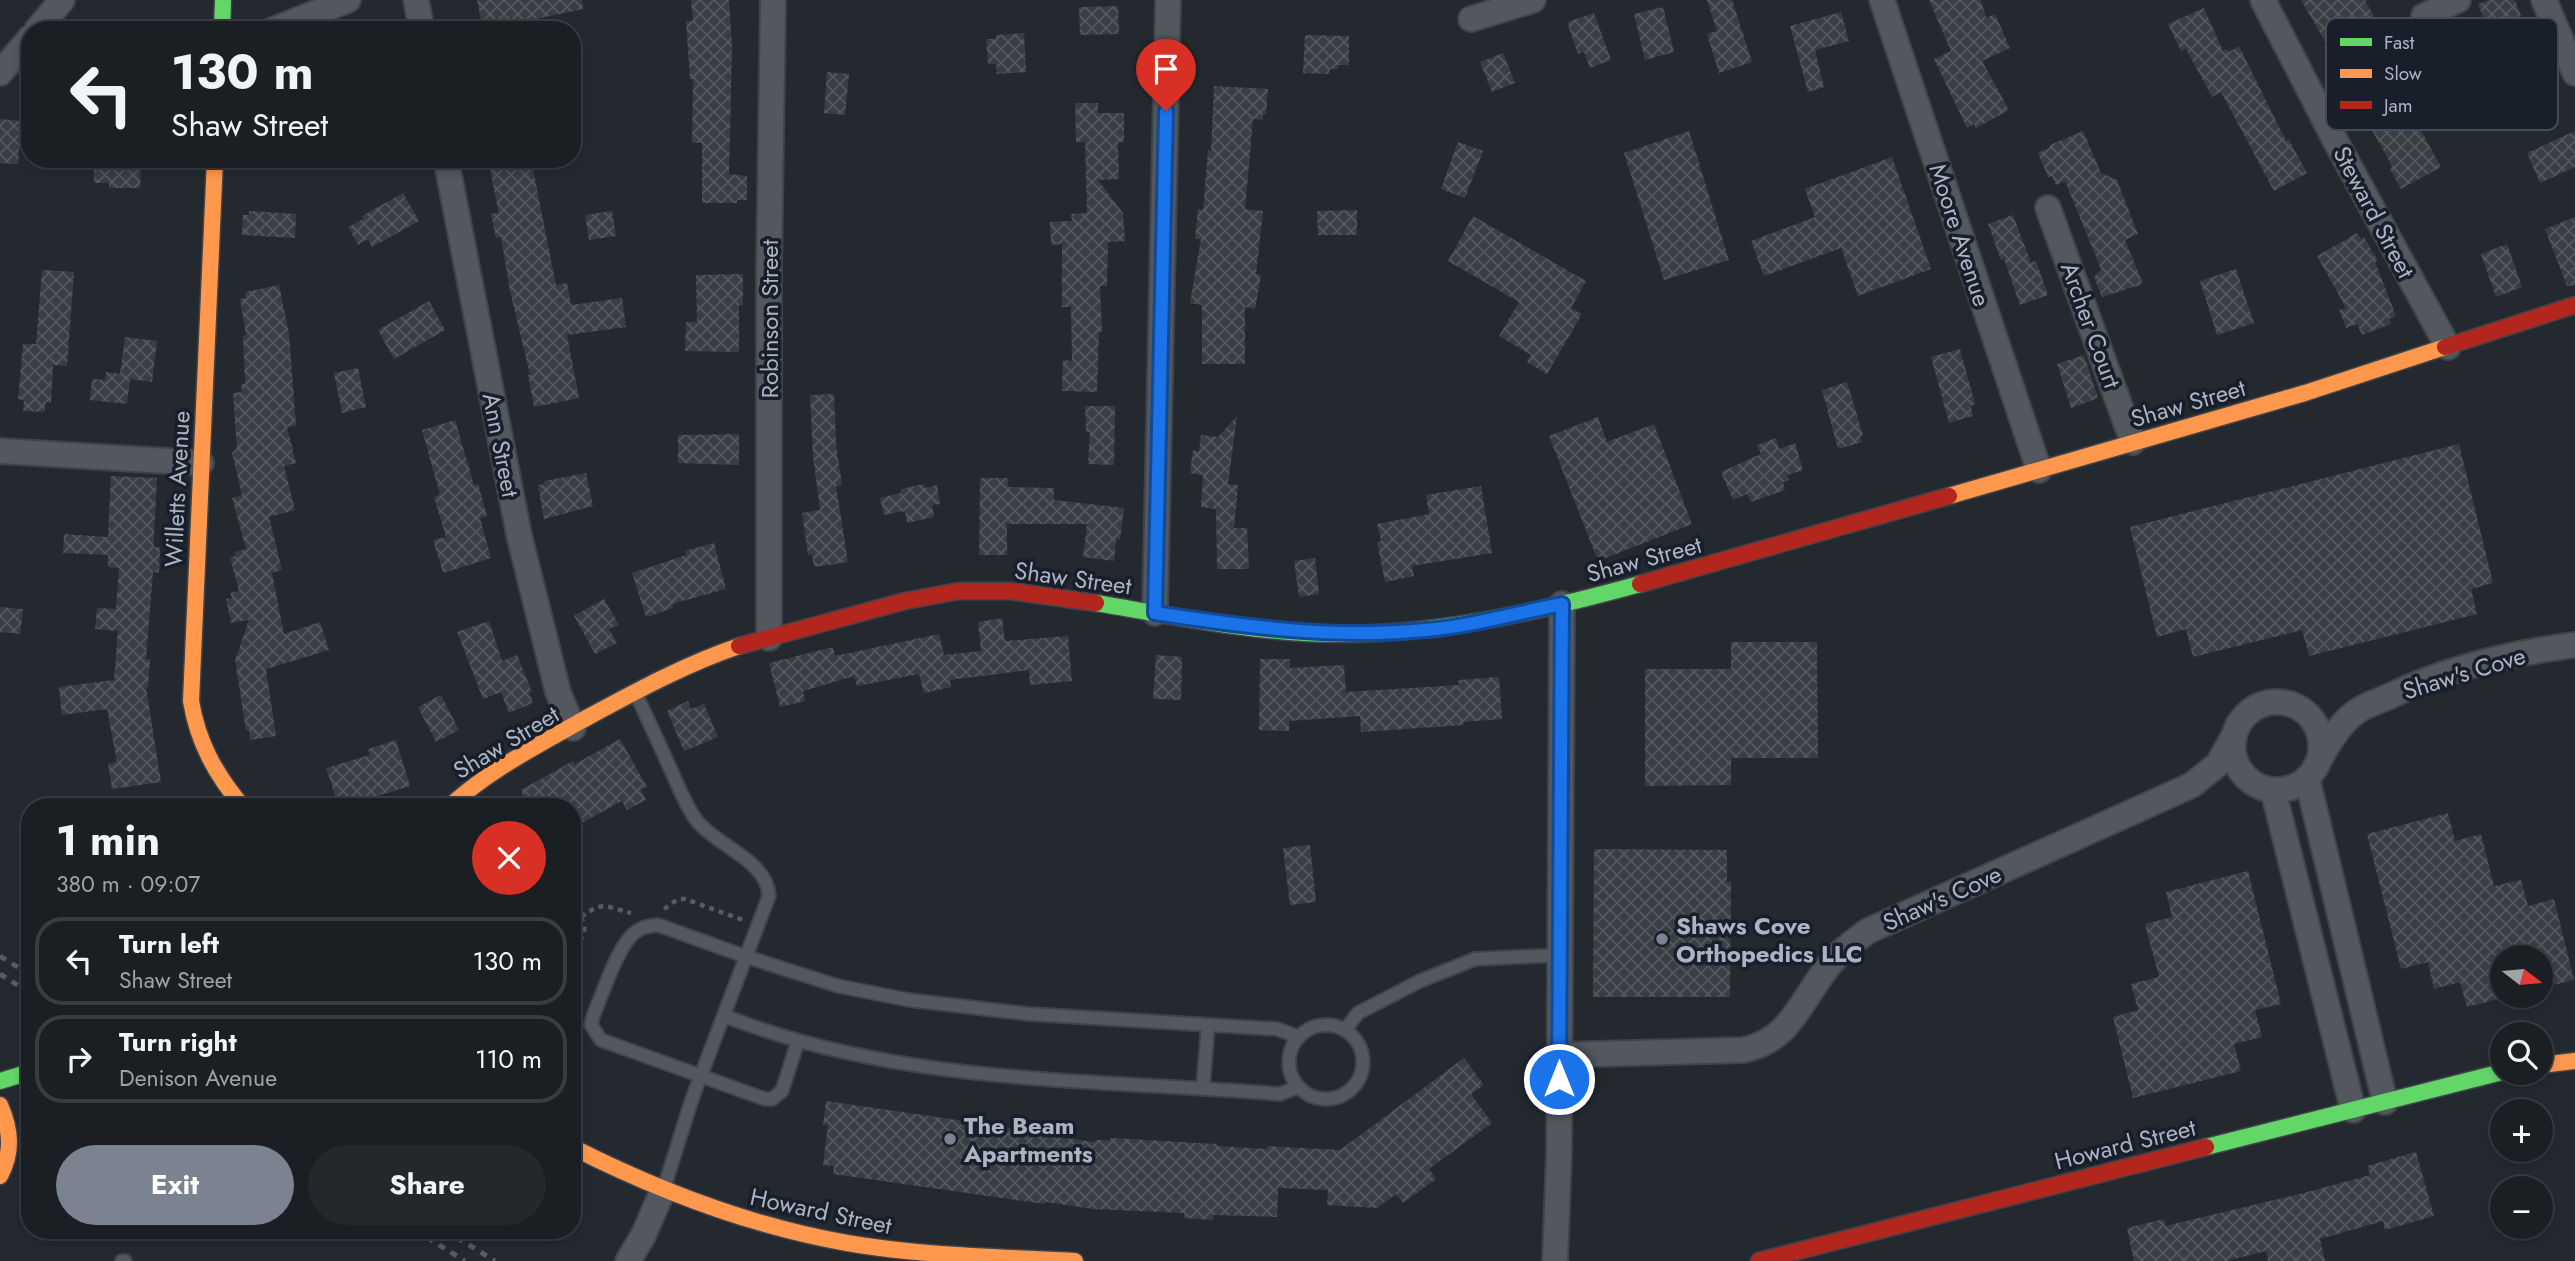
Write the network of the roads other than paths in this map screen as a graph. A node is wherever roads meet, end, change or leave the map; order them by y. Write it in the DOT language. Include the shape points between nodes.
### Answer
graph roads {
  1 [pos="62,0"];
  2 [pos="223,0"];
  3 [pos="348,0"];
  4 [pos="416,0"];
  5 [pos="773,0"];
  6 [pos="1168,0"];
  7 [pos="1533,0"];
  8 [pos="1882,0"];
  9 [pos="2263,0"];
  10 [pos="2458,0"];
  11 [pos="2544,0"];
  12 [pos="2424,16"];
  13 [pos="2552,18"];
  14 [pos="1471,19"];
  15 [pos="44,21"];
  16 [pos="222,21"];
  17 [pos="296,21"];
  18 [pos="420,21"];
  19 [pos="2558,33"];
  20 [pos="21,48"];
  21 [pos="0,72"];
  22 [pos="2575,73"];
  23 [pos="2326,123"];
  24 [pos="2330,130"];
  25 [pos="215,168"];
  26 [pos="448,168"];
  27 [pos="2048,208"];
  28 [pos="2575,305"];
  29 [pos="2448,347"];
  30 [pos="2133,442"];
  31 [pos="0,451"];
  32 [pos="201,463"];
  33 [pos="2039,470"];
  34 [pos="1562,604"];
  35 [pos="1155,613"];
  36 [pos="769,638"];
  37 [pos="2575,645"];
  38 [pos="636,693"];
  39 [pos="2294,705"];
  40 [pos="2356,712"];
  41 [pos="573,727"];
  42 [pos="2234,736"];
  43 [pos="2311,773"];
  44 [pos="2192,785"];
  45 [pos="2261,786"];
  46 [pos="236,798"];
  47 [pos="459,798"];
  48 [pos="1560,955"];
  49 [pos="747,957"];
  50 [pos="725,1017"];
  51 [pos="1208,1025"];
  52 [pos="1345,1030"];
  53 [pos="1299,1037"];
  54 [pos="797,1041"];
  55 [pos="1559,1055"];
  56 [pos="2575,1061"];
  57 [pos="2553,1064"];
  58 [pos="21,1075"];
  59 [pos="2490,1075"];
  60 [pos="701,1077"];
  61 [pos="0,1081"];
  62 [pos="1298,1087"];
  63 [pos="1203,1088"];
  64 [pos="2385,1102"];
  65 [pos="0,1105"];
  66 [pos="2353,1110"];
  67 [pos="21,1118"];
  68 [pos="11,1139"];
  69 [pos="581,1151"];
  70 [pos="0,1176"];
  71 [pos="663,1190"];
  72 [pos="628,1261"];
  73 [pos="1075,1261"];
  74 [pos="1555,1261"];
  75 [pos="1759,1261"];
  1 -- 15 [label="street"];
  2 -- 16 [label="street"];
  3 -- 17 [label="street"];
  4 -- 18 [label="street"];
  5 -- 36 [label="street, Robinson Street"];
  6 -- 35 [label="street"];
  7 -- 14 [label="street"];
  8 -- 33 [label="street, Moore Avenue"];
  9 -- 23 [label="street, Steward Street"];
  10 -- 12 [label="street"];
  11 -- 13 [label="street"];
  19 -- 22 [label="street"];
  20 -- 21 [label="street"];
  24 -- 29 [label="street, Steward Street"];
  25 -- 32 [label="street, Willetts Avenue"];
  26 -- 41 [label="street, Ann Street" via="519,535 558,692"];
  27 -- 30 [label="street, Archer Court"];
  28 -- 29 [label="street, Shaw Street"];
  29 -- 30 [label="street, Shaw Street"];
  30 -- 33 [label="street, Shaw Street"];
  31 -- 32 [label="street"];
  32 -- 46 [label="street, Willetts Avenue" via="191,701 208,762"];
  33 -- 34 [label="street, Shaw Street"];
  34 -- 35 [label="street, Shaw Street" via="1430,630 1387,633 1302,632"];
  34 -- 48 [label="street"];
  35 -- 36 [label="street, Shaw Street" via="1023,592 968,590 924,597"];
  36 -- 38 [label="street, Shaw Street" via="705,659"];
  37 -- 40 [label="street, Shaw's Cove" via="2485,661"];
  38 -- 41 [label="street, Shaw Street"];
  38 -- 49 [label="lane" via="697,821 759,871 768,884 765,912"];
  39 -- 40 [label="street, Shaw's Cove"];
  39 -- 42 [label="street" via="2269,702 2257,706"];
  39 -- 43 [label="street" via="2313,720 2322,744"];
  40 -- 43 [label="street, Shaw's Cove"];
  41 -- 47 [label="street, Shaw Street" via="493,771"];
  42 -- 44 [label="street, Shaw's Cove" via="2218,764"];
  42 -- 45 [label="street" via="2232,748 2241,772"];
  43 -- 45 [label="street" via="2297,786"];
  43 -- 64 [label="street"];
  44 -- 45 [label="street, Shaw's Cove" via="2223,779"];
  44 -- 55 [label="street, Shaw's Cove" via="1868,932 1828,967 1781,1033 1756,1048"];
  45 -- 66 [label="street"];
  48 -- 52 [label="lane" via="1475,959 1358,1013"];
  48 -- 55 [label="street"];
  49 -- 50 [label="lane"];
  49 -- 51 [label="lane" via="838,986 909,1000 1029,1014"];
  49 -- 60 [label="lane" via="658,925 646,926 626,941 593,1016 591,1025 601,1040"];
  50 -- 54 [label="lane"];
  50 -- 60 [label="lane"];
  51 -- 53 [label="lane" via="1277,1029"];
  51 -- 63 [label="lane"];
  52 -- 53 [label="lane" via="1326,1024"];
  52 -- 62 [label="lane" via="1363,1054 1360,1079 1353,1089 1343,1096 1319,1099"];
  53 -- 62 [label="lane" via="1289,1052 1288,1065"];
  54 -- 60 [label="lane" via="782,1091 772,1100"];
  54 -- 63 [label="lane" via="900,1063 1065,1081"];
  55 -- 74 [label="street"];
  56 -- 57 [label="street"];
  58 -- 61 [label="street"];
  59 -- 64 [label="street, Howard Street"];
  60 -- 71 [label="lane"];
  62 -- 63 [label="lane" via="1280,1094"];
  64 -- 66 [label="street, Howard Street"];
  65 -- 68 [label="street"];
  66 -- 75 [label="street, Howard Street"];
  67 -- 68 [label="street"];
  68 -- 70 [label="street"];
  69 -- 71 [label="street, Howard Street"];
  71 -- 72 [label="street"];
  71 -- 73 [label="street, Howard Street" via="733,1215 887,1249"];
}
